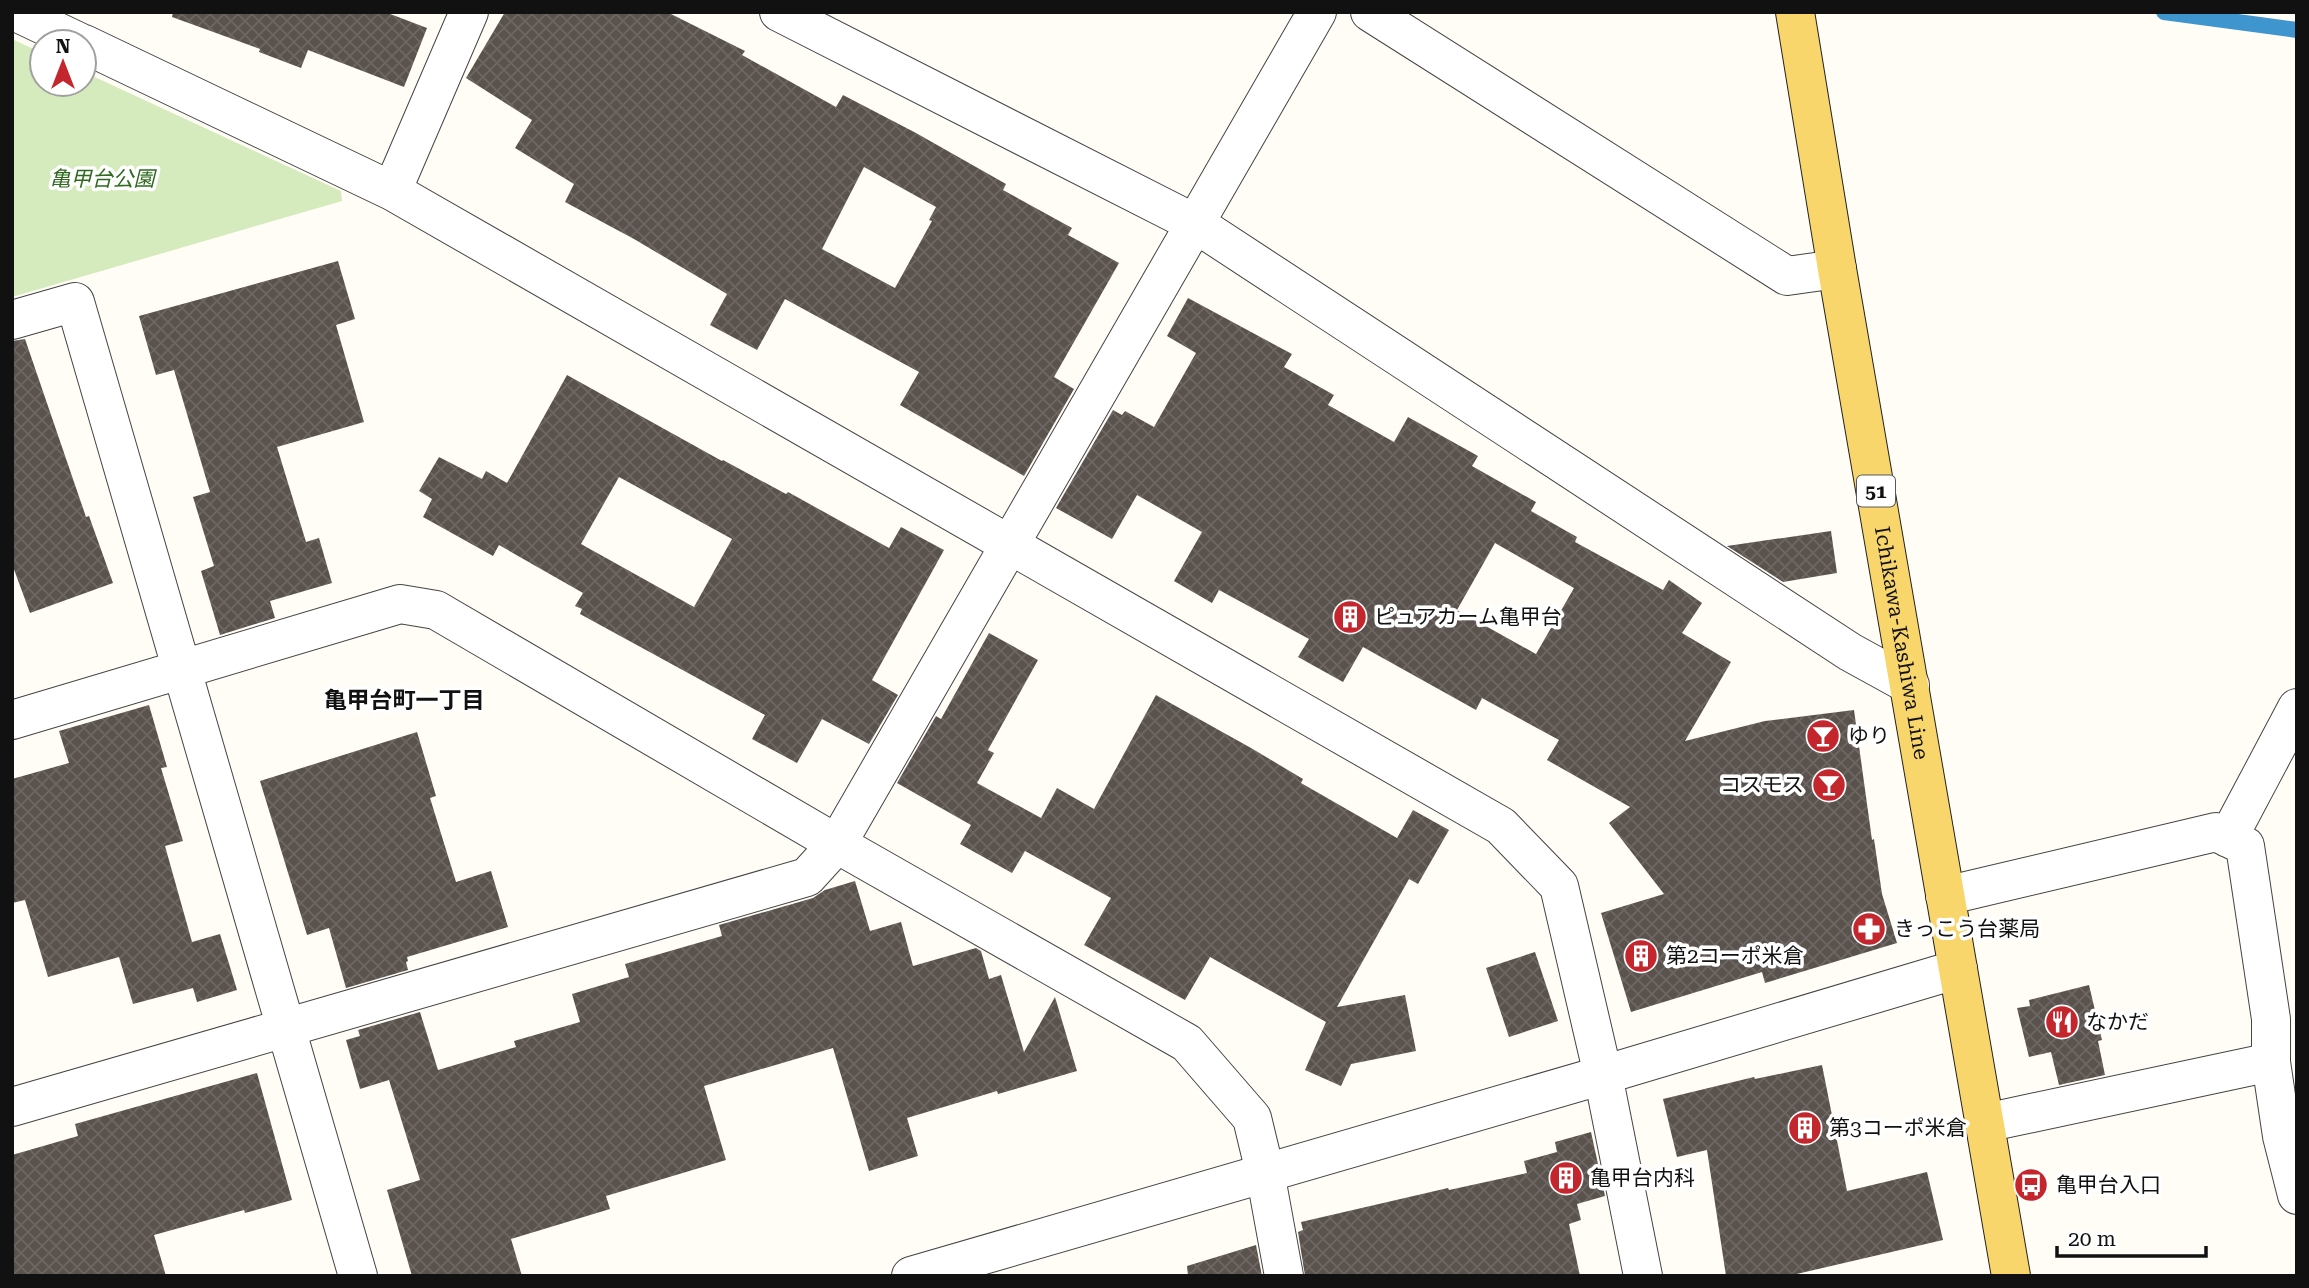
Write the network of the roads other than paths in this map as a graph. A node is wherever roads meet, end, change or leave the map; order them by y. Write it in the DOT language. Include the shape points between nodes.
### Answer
graph roads {
  1 [pos="16,12"];
  2 [pos="469,12"];
  3 [pos="779,12"];
  4 [pos="1317,12"];
  5 [pos="1370,12"];
  6 [pos="1795,12"];
  7 [pos="50,28"];
  8 [pos="98,51"];
  9 [pos="392,191"];
  10 [pos="1196,224"];
  11 [pos="1837,269"];
  12 [pos="12,320"];
  13 [pos="1009,544"];
  14 [pos="182,670"];
  15 [pos="1910,685"];
  16 [pos="2297,708"];
  17 [pos="12,720"];
  18 [pos="2228,838"];
  19 [pos="837,844"];
  20 [pos="1945,896"];
  21 [pos="1958,970"];
  22 [pos="286,1027"];
  23 [pos="2272,1062"];
  24 [pos="1603,1075"];
  25 [pos="12,1107"];
  26 [pos="1985,1123"];
  27 [pos="1265,1172"];
  28 [pos="2297,1195"];
  29 [pos="358,1276"];
  30 [pos="911,1276"];
  31 [pos="1284,1276"];
  32 [pos="1643,1276"];
  33 [pos="2011,1276"];
  1 -- 7 [label="street"];
  2 -- 9 [label="street"];
  3 -- 10 [label="street"];
  4 -- 10 [label="street"];
  5 -- 11 [label="street" via="1787,276"];
  6 -- 11 [label="main road, Ichikawa-Kashiwa Line / 51"];
  8 -- 9 [label="street"];
  9 -- 13 [label="street"];
  10 -- 13 [label="street"];
  10 -- 15 [label="street" via="1850,652"];
  11 -- 15 [label="main road, Ichikawa-Kashiwa Line / 51"];
  12 -- 14 [label="street" via="75,302"];
  13 -- 19 [label="street"];
  13 -- 24 [label="street" via="1501,826 1559,886"];
  14 -- 17 [label="street"];
  14 -- 19 [label="street" via="400,604 436,610"];
  14 -- 22 [label="street"];
  15 -- 20 [label="main road, Ichikawa-Kashiwa Line / 51"];
  16 -- 18 [label="street"];
  18 -- 20 [label="street" via="2216,832"];
  18 -- 23 [label="street" via="2245,846 2272,1019"];
  19 -- 22 [label="street" via="807,877"];
  19 -- 27 [label="street" via="1187,1043 1252,1118"];
  20 -- 21 [label="main road, Ichikawa-Kashiwa Line / 51"];
  21 -- 24 [label="street"];
  21 -- 26 [label="main road, Ichikawa-Kashiwa Line / 51"];
  22 -- 25 [label="street"];
  22 -- 29 [label="street"];
  23 -- 26 [label="street"];
  23 -- 28 [label="street" via="2282,1136"];
  24 -- 27 [label="street"];
  24 -- 32 [label="street"];
  26 -- 33 [label="main road, Ichikawa-Kashiwa Line / 51"];
  27 -- 30 [label="street"];
  27 -- 31 [label="street"];
}
